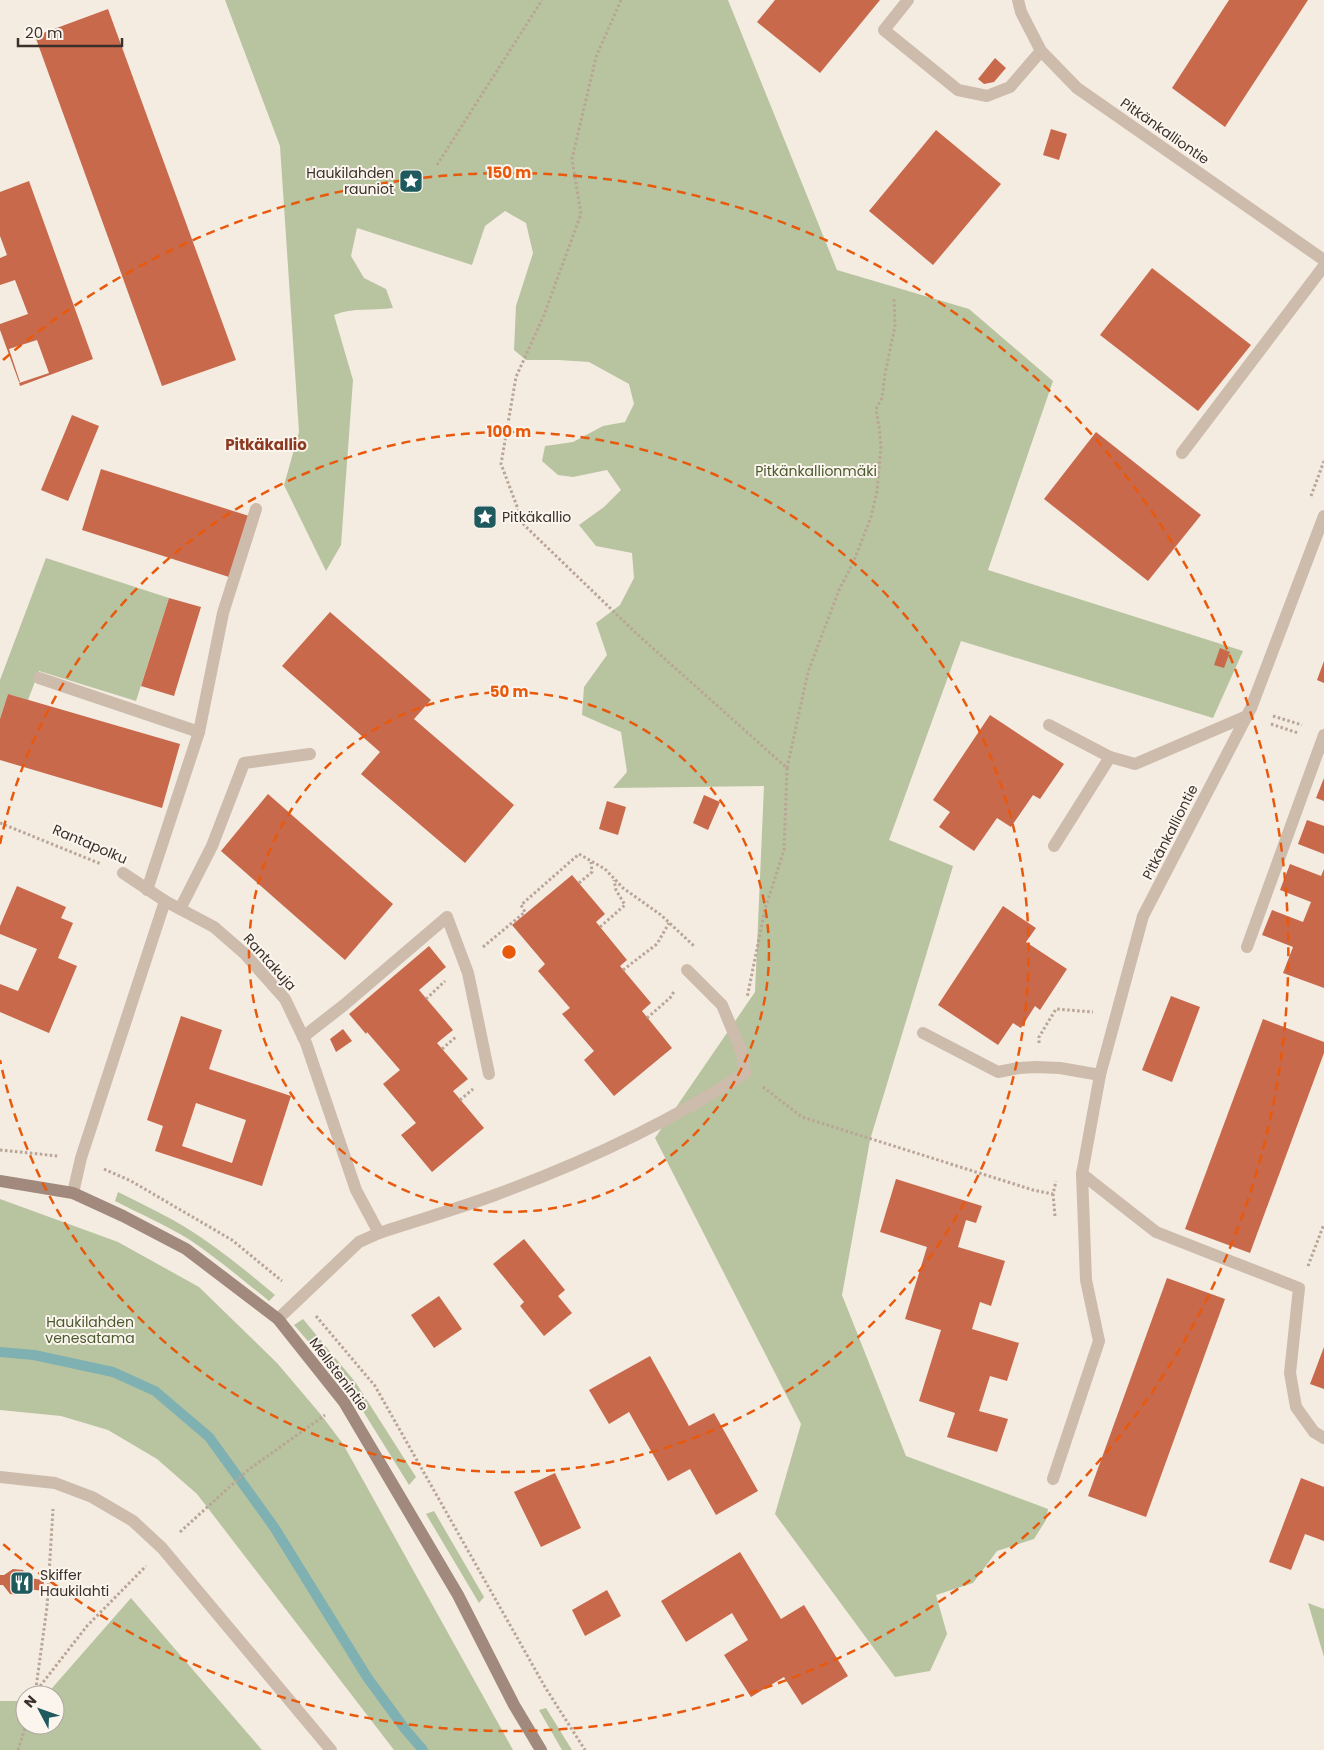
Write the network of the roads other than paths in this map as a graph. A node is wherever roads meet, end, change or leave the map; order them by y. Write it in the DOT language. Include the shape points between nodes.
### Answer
graph roads {
  1 [pos="908,0"];
  2 [pos="1018,0"];
  3 [pos="1041,52"];
  4 [pos="1324,260"];
  5 [pos="1324,266"];
  6 [pos="1182,452"];
  7 [pos="256,509"];
  8 [pos="1324,516"];
  9 [pos="39,678"];
  10 [pos="1249,712"];
  11 [pos="1049,725"];
  12 [pos="199,732"];
  13 [pos="1323,738"];
  14 [pos="310,754"];
  15 [pos="1110,757"];
  16 [pos="1054,846"];
  17 [pos="123,873"];
  18 [pos="147,890"];
  19 [pos="165,901"];
  20 [pos="180,909"];
  21 [pos="1247,947"];
  22 [pos="686,970"];
  23 [pos="923,1033"];
  24 [pos="303,1037"];
  25 [pos="489,1074"];
  26 [pos="1100,1075"];
  27 [pos="1082,1174"];
  28 [pos="0,1181"];
  29 [pos="73,1193"];
  30 [pos="379,1233"];
  31 [pos="278,1320"];
  32 [pos="1324,1438"];
  33 [pos="0,1478"];
  34 [pos="1053,1479"];
  35 [pos="330,1750"];
  36 [pos="541,1750"];
  1 -- 3 [label="street" via="884,30 958,90 986,96 1010,87"];
  2 -- 3 [label="street, Pitkänkalliontie"];
  3 -- 4 [label="street, Pitkänkalliontie" via="1077,88"];
  5 -- 6 [label="street"];
  7 -- 12 [label="street" via="223,612"];
  8 -- 10 [label="street, Pitkänkalliontie"];
  9 -- 12 [label="street"];
  10 -- 15 [label="street" via="1135,764"];
  10 -- 26 [label="street, Pitkänkalliontie" via="1144,916"];
  11 -- 15 [label="street"];
  12 -- 18 [label="street"];
  13 -- 21 [label="street"];
  14 -- 20 [label="street" via="244,763 212,846"];
  15 -- 16 [label="street"];
  17 -- 18 [label="street, Rantapolku"];
  18 -- 19 [label="street, Rantapolku"];
  19 -- 20 [label="street, Rantakuja"];
  19 -- 29 [label="street" via="81,1158"];
  20 -- 24 [label="street, Rantakuja" via="214,927 245,954 285,999"];
  22 -- 30 [label="street" via="722,1005 742,1053 745,1073 675,1115 581,1161 495,1195"];
  23 -- 26 [label="street" via="998,1072 1036,1067"];
  24 -- 25 [label="street" via="447,917 474,1000"];
  24 -- 30 [label="street, Rantakuja" via="356,1190"];
  26 -- 27 [label="street, Pitkänkalliontie"];
  27 -- 32 [label="street" via="1156,1232 1299,1288 1290,1373 1294,1399 1314,1432"];
  27 -- 34 [label="street, Pitkänkalliontie" via="1086,1280 1099,1340"];
  28 -- 29 [label="street, Mellstenintie"];
  29 -- 31 [label="street, Mellstenintie" via="186,1249"];
  30 -- 31 [label="street" via="360,1242"];
  31 -- 36 [label="street, Mellstenintie" via="344,1402 458,1595 514,1705"];
  33 -- 35 [label="street" via="55,1483 92,1498 133,1521 162,1548"];
}
